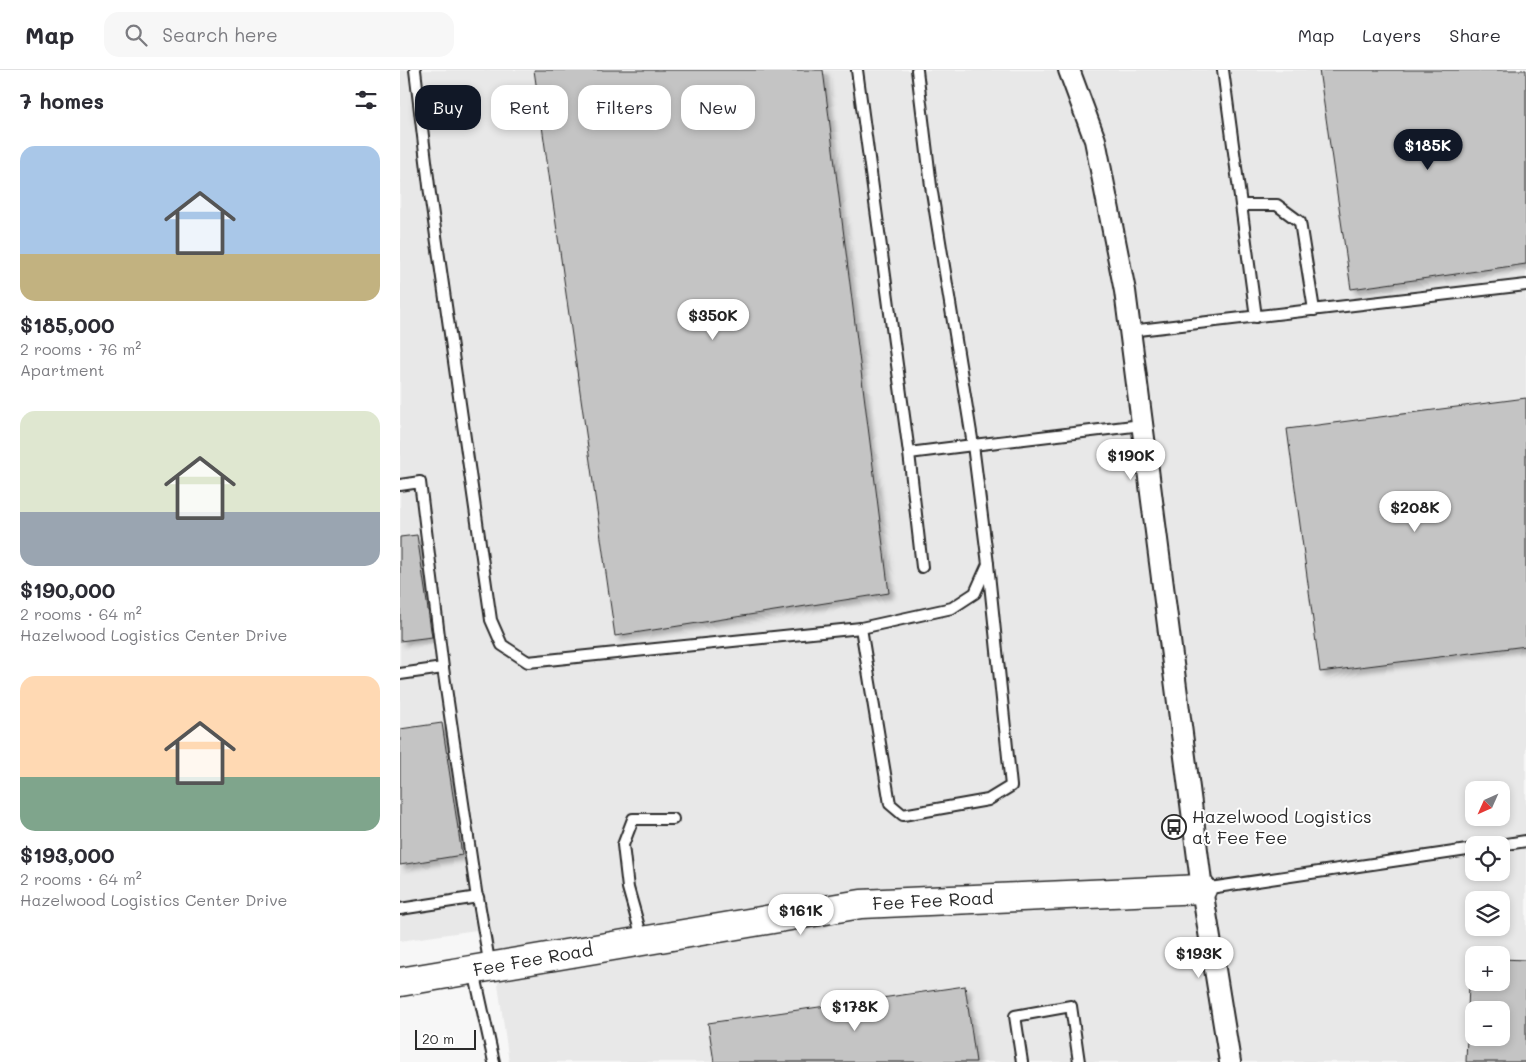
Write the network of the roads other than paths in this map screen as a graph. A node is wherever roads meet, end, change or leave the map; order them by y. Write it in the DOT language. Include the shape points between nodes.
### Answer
graph roads {
  1 [pos="414,70"];
  2 [pos="857,70"];
  3 [pos="917,70"];
  4 [pos="1069,70"];
  5 [pos="1223,70"];
  6 [pos="1242,205"];
  7 [pos="1526,285"];
  8 [pos="1314,310"];
  9 [pos="1256,317"];
  10 [pos="1130,331"];
  11 [pos="1142,425"];
  12 [pos="973,445"];
  13 [pos="909,454"];
  14 [pos="400,484"];
  15 [pos="988,564"];
  16 [pos="922,567"];
  17 [pos="861,628"];
  18 [pos="444,668"];
  19 [pos="400,674"];
  20 [pos="673,819"];
  21 [pos="1526,840"];
  22 [pos="1510,843"];
  23 [pos="1465,851"];
  24 [pos="1202,889"];
  25 [pos="477,898"];
  26 [pos="400,909"];
  27 [pos="643,942"];
  28 [pos="482,969"];
  29 [pos="400,982"];
  30 [pos="494,1062"];
  31 [pos="1022,1062"];
  32 [pos="1079,1062"];
  33 [pos="1230,1062"];
  1 -- 17 [label="lane" via="491,620 502,645 528,662"];
  2 -- 13 [label="lane"];
  3 -- 12 [label="lane" via="931,186"];
  4 -- 10 [label="street" via="1095,140"];
  5 -- 6 [label="lane"];
  6 -- 8 [label="lane" via="1277,205 1300,222"];
  6 -- 9 [label="lane"];
  7 -- 8 [label="lane"];
  8 -- 9 [label="lane"];
  9 -- 10 [label="lane"];
  10 -- 11 [label="street"];
  11 -- 12 [label="lane"];
  11 -- 24 [label="street"];
  12 -- 13 [label="lane"];
  12 -- 15 [label="lane"];
  13 -- 16 [label="lane"];
  14 -- 18 [label="lane" via="420,482"];
  15 -- 17 [label="lane" via="976,593 952,608"];
  15 -- 17 [label="lane" via="1011,786 988,800 903,815 890,804"];
  18 -- 19 [label="lane"];
  18 -- 25 [label="lane"];
  20 -- 27 [label="lane" via="633,819 624,845 628,888"];
  21 -- 22 [label="lane"];
  23 -- 24 [label="lane"];
  24 -- 27 [label="street, Fee Fee Road" via="860,904"];
  24 -- 33 [label="street"];
  25 -- 26 [label="lane"];
  25 -- 28 [label="lane"];
  27 -- 28 [label="street, Fee Fee Road"];
  28 -- 29 [label="street, Fee Fee Road"];
  28 -- 30 [label="lane"];
  31 -- 32 [label="lane" via="1015,1016 1071,1006"];
}
